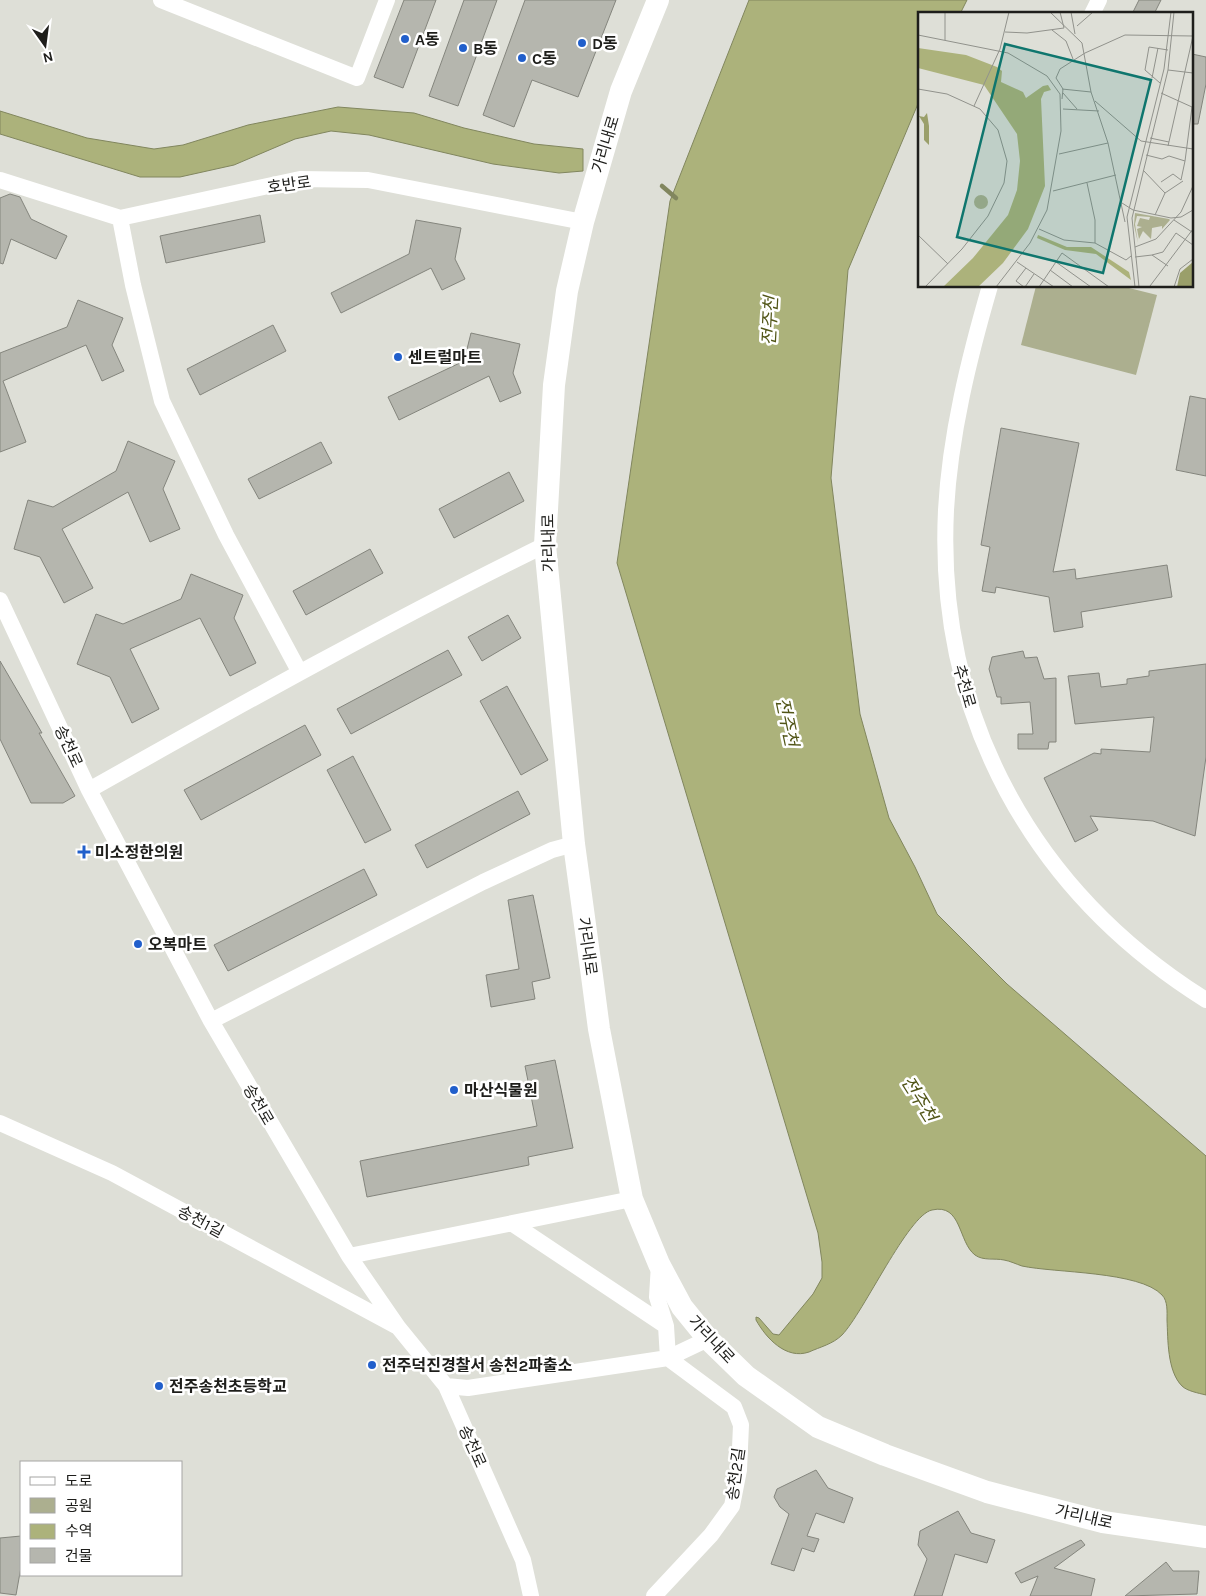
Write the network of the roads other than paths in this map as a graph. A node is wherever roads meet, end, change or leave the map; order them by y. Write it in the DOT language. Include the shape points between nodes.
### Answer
graph roads {
  1 [pos="161,0"];
  2 [pos="387,0"];
  3 [pos="658,0"];
  4 [pos="1099,0"];
  5 [pos="1093,12"];
  6 [pos="0,180"];
  7 [pos="120,218"];
  8 [pos="583,222"];
  9 [pos="989,288"];
  10 [pos="545,545"];
  11 [pos="0,600"];
  12 [pos="299,671"];
  13 [pos="90,790"];
  14 [pos="574,844"];
  15 [pos="1206,1000"];
  16 [pos="211,1021"];
  17 [pos="0,1123"];
  18 [pos="632,1199"];
  19 [pos="513,1224"];
  20 [pos="349,1256"];
  21 [pos="659,1264"];
  22 [pos="666,1326"];
  23 [pos="398,1328"];
  24 [pos="708,1339"];
  25 [pos="668,1358"];
  26 [pos="446,1386"];
  27 [pos="1206,1537"];
  28 [pos="531,1596"];
  29 [pos="654,1596"];
  1 -- 2 [label="street" via="357,78"];
  3 -- 8 [label="street, 가리내로" via="621,91"];
  4 -- 5 [label="street"];
  6 -- 7 [label="street, 호반로"];
  7 -- 8 [label="street, 호반로" via="300,179 358,180"];
  7 -- 12 [label="street" via="162,401 226,535"];
  8 -- 10 [label="street, 가리내로" via="567,291 554,385"];
  9 -- 15 [label="street, 추천로" via="955,437 946,510 947,586 956,654 965,690 998,775 1033,836 1057,868 1138,953"];
  10 -- 12 [label="street" via="434,599"];
  10 -- 14 [label="street, 가리내로"];
  11 -- 13 [label="street, 송천로"];
  12 -- 13 [label="street"];
  13 -- 16 [label="street, 송천로"];
  14 -- 16 [label="street" via="552,850 483,882"];
  14 -- 18 [label="street, 가리내로" via="599,1029"];
  16 -- 20 [label="street, 송천로"];
  17 -- 23 [label="street, 송천1길" via="112,1173"];
  18 -- 19 [label="street"];
  18 -- 21 [label="street, 가리내로"];
  19 -- 20 [label="street"];
  19 -- 22 [label="street"];
  20 -- 23 [label="street, 송천로"];
  21 -- 22 [label="street" via="657,1297"];
  21 -- 24 [label="street, 가리내로" via="682,1307"];
  22 -- 25 [label="street"];
  23 -- 26 [label="street, 송천로"];
  24 -- 25 [label="street"];
  24 -- 27 [label="street, 가리내로" via="746,1376 818,1427 884,1455 987,1492 1103,1522"];
  25 -- 26 [label="street" via="468,1388"];
  25 -- 29 [label="street, 송천2길" via="734,1407 741,1426 739,1470 732,1506 711,1535"];
  26 -- 28 [label="street, 송천로" via="524,1560"];
}
